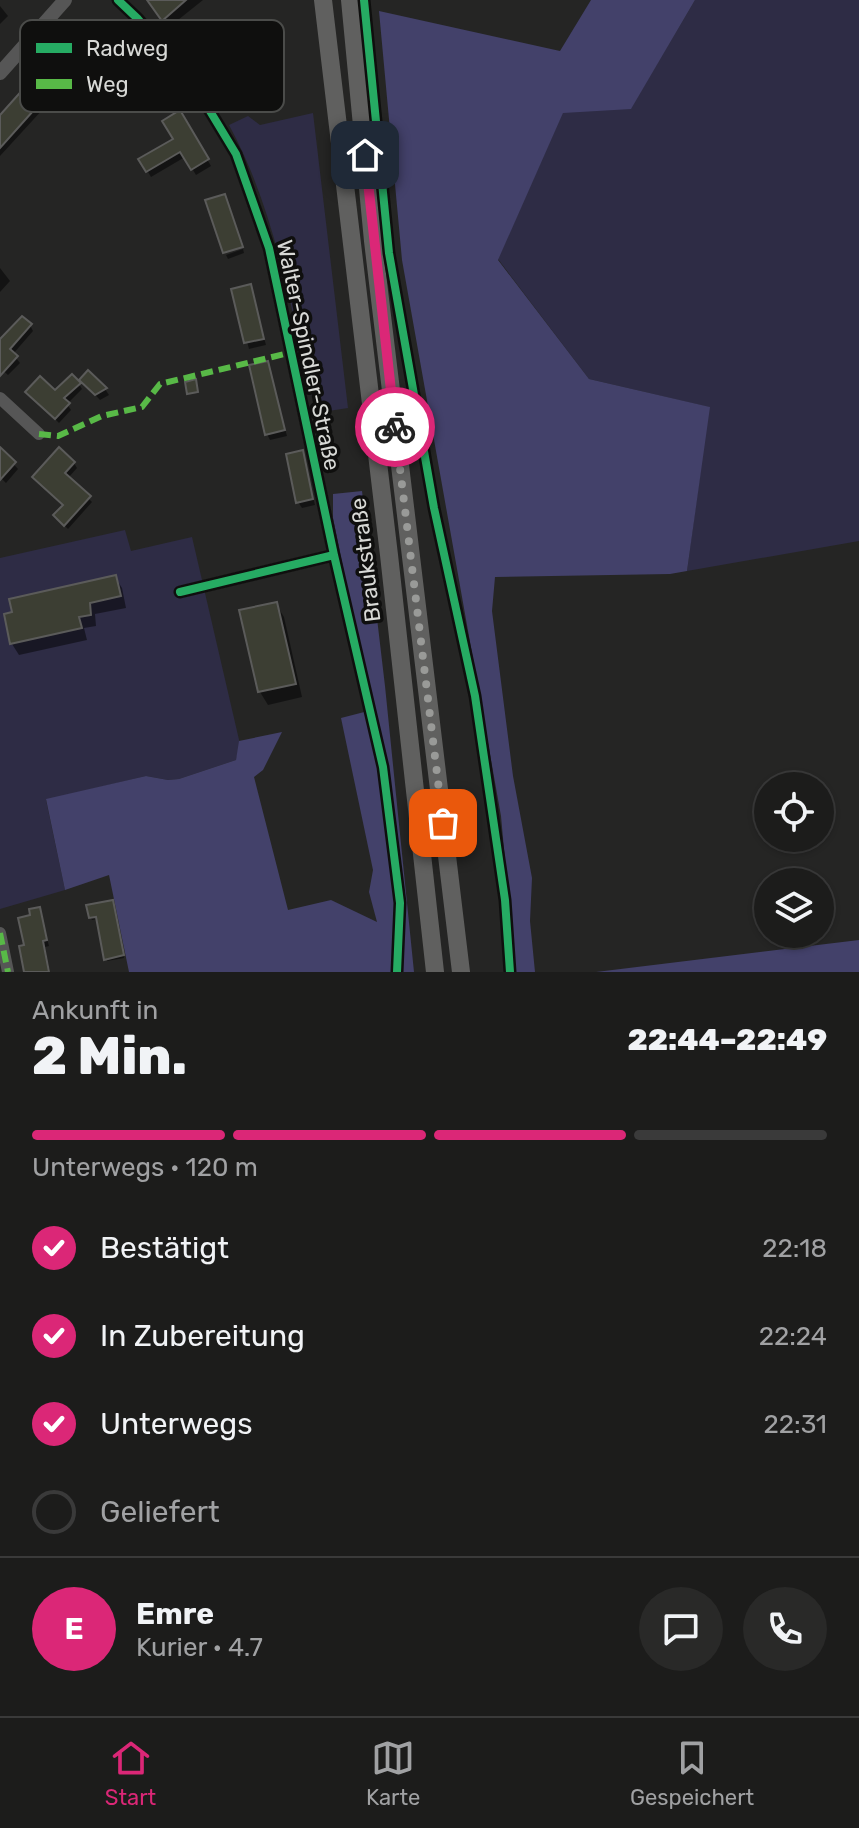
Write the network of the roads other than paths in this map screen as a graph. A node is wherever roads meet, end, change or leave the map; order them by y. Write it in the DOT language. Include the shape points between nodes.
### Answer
graph roads {
  1 [pos="65,0"];
  2 [pos="118,0"];
  3 [pos="323,0"];
  4 [pos="350,0"];
  5 [pos="47,20"];
  6 [pos="139,20"];
  7 [pos="20,51"];
  8 [pos="0,73"];
  9 [pos="211,112"];
  10 [pos="0,398"];
  11 [pos="39,434"];
  12 [pos="180,592"];
  13 [pos="0,933"];
  14 [pos="8,972"];
  15 [pos="435,972"];
  16 [pos="461,972"];
  1 -- 5 [label="street"];
  2 -- 6 [label="street, Walter-Spindler-Straße"];
  3 -- 15 [label="main road, Braukstraße"];
  4 -- 16 [label="main road, Braukstraße" via="377,273"];
  7 -- 8 [label="street"];
  9 -- 12 [label="street, Walter-Spindler-Straße" via="236,154 269,248 334,555"];
  10 -- 11 [label="street"];
  13 -- 14 [label="street"];
}
